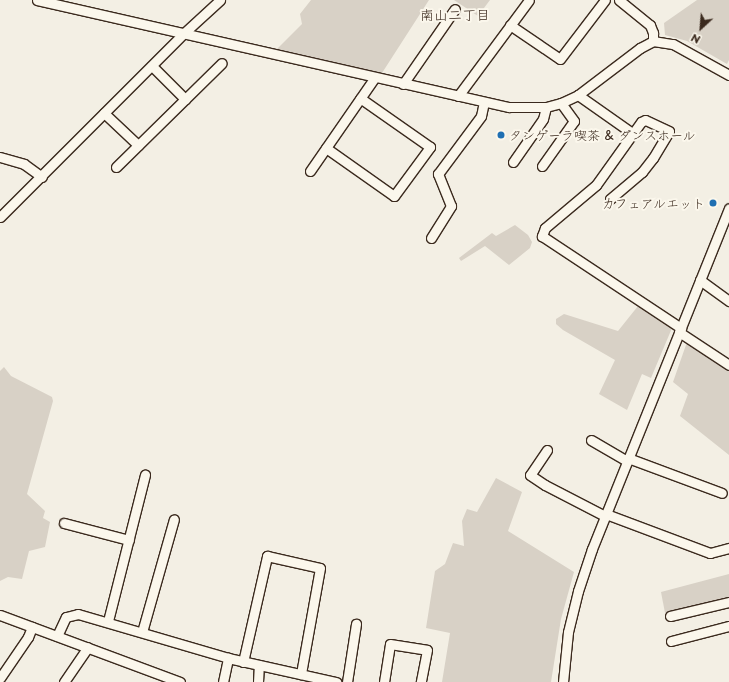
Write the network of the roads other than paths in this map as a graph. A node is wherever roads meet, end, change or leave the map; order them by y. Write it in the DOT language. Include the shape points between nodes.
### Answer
graph roads {
  1 [pos="37,0"];
  2 [pos="220,0"];
  3 [pos="529,0"];
  4 [pos="605,0"];
  5 [pos="619,0"];
  6 [pos="455,8"];
  7 [pos="510,25"];
  8 [pos="184,33"];
  9 [pos="653,41"];
  10 [pos="222,63"];
  11 [pos="152,66"];
  12 [pos="729,75"];
  13 [pos="375,77"];
  14 [pos="403,84"];
  15 [pos="578,95"];
  16 [pos="458,96"];
  17 [pos="360,98"];
  18 [pos="185,99"];
  19 [pos="484,102"];
  20 [pos="561,104"];
  21 [pos="546,107"];
  22 [pos="104,113"];
  23 [pos="632,133"];
  24 [pos="138,145"];
  25 [pos="326,148"];
  26 [pos="0,157"];
  27 [pos="513,162"];
  28 [pos="542,166"];
  29 [pos="116,167"];
  30 [pos="310,171"];
  31 [pos="42,177"];
  32 [pos="610,199"];
  33 [pos="729,209"];
  34 [pos="0,217"];
  35 [pos="431,238"];
  36 [pos="700,280"];
  37 [pos="729,301"];
  38 [pos="680,330"];
  39 [pos="729,365"];
  40 [pos="591,440"];
  41 [pos="547,450"];
  42 [pos="627,459"];
  43 [pos="144,475"];
  44 [pos="722,493"];
  45 [pos="605,515"];
  46 [pos="174,519"];
  47 [pos="64,523"];
  48 [pos="129,540"];
  49 [pos="729,548"];
  50 [pos="729,602"];
  51 [pos="0,615"];
  52 [pos="670,616"];
  53 [pos="108,621"];
  54 [pos="356,624"];
  55 [pos="729,626"];
  56 [pos="32,627"];
  57 [pos="142,632"];
  58 [pos="57,636"];
  59 [pos="671,641"];
  60 [pos="88,647"];
  61 [pos="228,658"];
  62 [pos="243,662"];
  63 [pos="259,665"];
  64 [pos="301,674"];
  65 [pos="0,678"];
  66 [pos="64,682"];
  67 [pos="180,682"];
  68 [pos="223,682"];
  69 [pos="258,682"];
  70 [pos="336,682"];
  71 [pos="347,682"];
  72 [pos="384,682"];
  73 [pos="421,682"];
  74 [pos="563,682"];
  1 -- 8 [label="street"];
  2 -- 8 [label="street"];
  3 -- 7 [label="street"];
  4 -- 7 [label="street" via="560,59"];
  5 -- 9 [label="street" via="650,25"];
  6 -- 14 [label="street"];
  7 -- 16 [label="street"];
  8 -- 11 [label="street"];
  8 -- 13 [label="street"];
  9 -- 12 [label="street" via="673,44"];
  9 -- 15 [label="street"];
  10 -- 18 [label="street"];
  11 -- 18 [label="street"];
  11 -- 22 [label="street"];
  13 -- 14 [label="street"];
  13 -- 17 [label="street"];
  14 -- 16 [label="street"];
  15 -- 20 [label="street"];
  15 -- 23 [label="street"];
  16 -- 19 [label="street"];
  17 -- 25 [label="street"];
  17 -- 25 [label="street" via="430,147 394,196"];
  18 -- 24 [label="street"];
  19 -- 21 [label="street" via="509,107"];
  19 -- 35 [label="street" via="481,116 438,174 451,206"];
  20 -- 21 [label="street"];
  20 -- 28 [label="street" via="574,121"];
  21 -- 27 [label="street" via="543,119"];
  22 -- 24 [label="street"];
  22 -- 31 [label="street"];
  23 -- 32 [label="street" via="645,120 669,131 642,172"];
  23 -- 38 [label="street" via="596,185 545,228 542,236"];
  24 -- 29 [label="street"];
  25 -- 30 [label="street"];
  26 -- 31 [label="street" via="24,164"];
  31 -- 34 [label="street"];
  33 -- 36 [label="street"];
  36 -- 37 [label="street"];
  36 -- 38 [label="street"];
  38 -- 39 [label="street"];
  38 -- 42 [label="street"];
  40 -- 42 [label="street"];
  41 -- 45 [label="street" via="530,475"];
  42 -- 44 [label="street"];
  42 -- 45 [label="street"];
  43 -- 48 [label="street"];
  45 -- 49 [label="street" via="710,553"];
  45 -- 74 [label="street" via="578,591 568,632"];
  46 -- 57 [label="street"];
  47 -- 48 [label="street"];
  48 -- 53 [label="street"];
  50 -- 52 [label="street"];
  51 -- 56 [label="street"];
  53 -- 57 [label="street"];
  53 -- 58 [label="street" via="71,614 66,617"];
  54 -- 71 [label="street"];
  55 -- 59 [label="street"];
  56 -- 58 [label="street"];
  56 -- 65 [label="street"];
  57 -- 61 [label="street"];
  58 -- 60 [label="street"];
  60 -- 66 [label="street"];
  60 -- 67 [label="street"];
  61 -- 62 [label="street"];
  61 -- 68 [label="street"];
  62 -- 63 [label="street"];
  62 -- 64 [label="street" via="267,556 320,568"];
  63 -- 64 [label="street"];
  63 -- 69 [label="street"];
  64 -- 70 [label="street"];
  72 -- 73 [label="street" via="390,644 427,650"];
}
